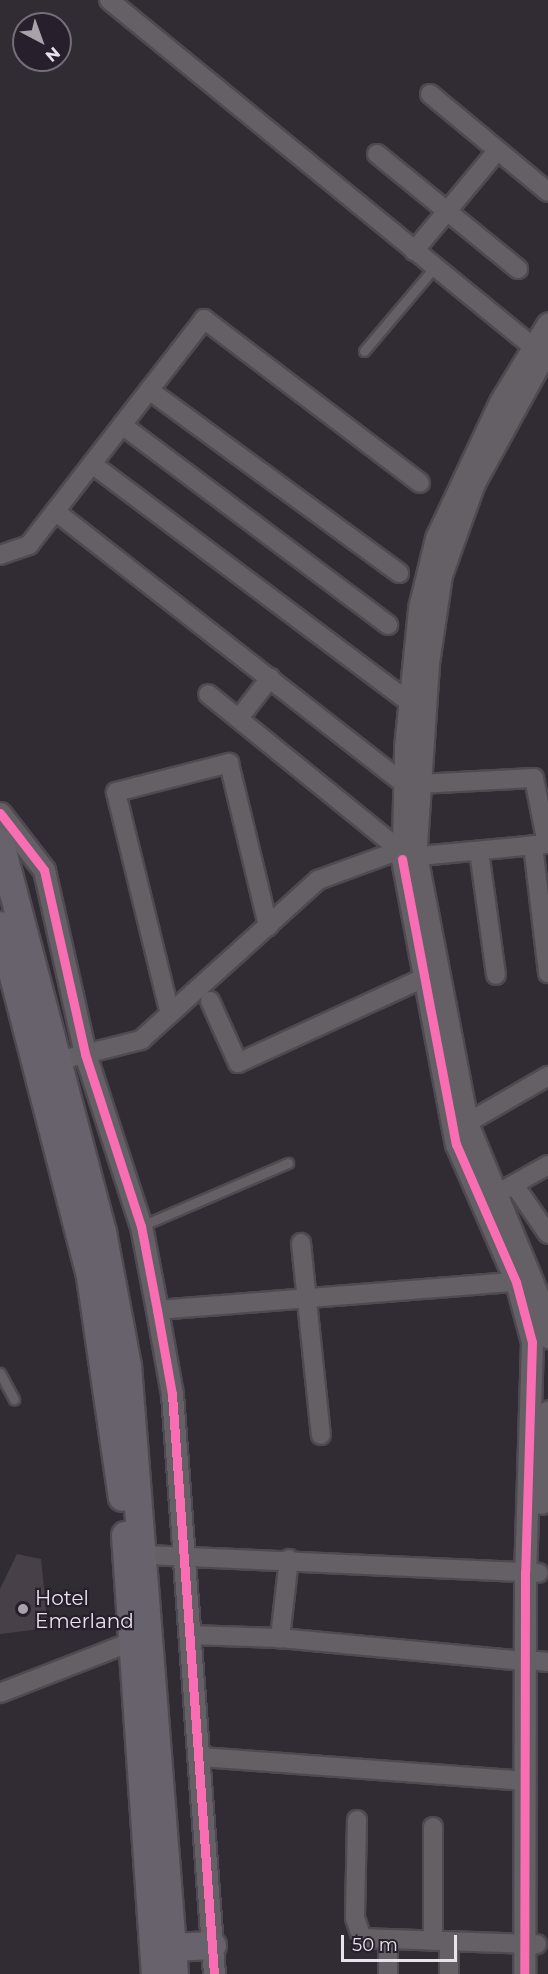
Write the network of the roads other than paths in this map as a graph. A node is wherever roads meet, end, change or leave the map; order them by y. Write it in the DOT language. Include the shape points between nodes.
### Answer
graph roads {
  1 [pos="109,0"];
  2 [pos="430,94"];
  3 [pos="497,151"];
  4 [pos="377,154"];
  5 [pos="548,192"];
  6 [pos="448,211"];
  7 [pos="414,251"];
  8 [pos="434,268"];
  9 [pos="518,269"];
  10 [pos="548,323"];
  11 [pos="541,350"];
  12 [pos="364,351"];
  13 [pos="149,390"];
  14 [pos="122,425"];
  15 [pos="92,464"];
  16 [pos="420,483"];
  17 [pos="56,511"];
  18 [pos="0,555"];
  19 [pos="399,573"];
  20 [pos="430,590"];
  21 [pos="388,625"];
  22 [pos="270,678"];
  23 [pos="208,694"];
  24 [pos="410,703"];
  25 [pos="239,718"];
  26 [pos="411,783"];
  27 [pos="0,813"];
  28 [pos="0,843"];
  29 [pos="542,844"];
  30 [pos="479,851"];
  31 [pos="410,853"];
  32 [pos="0,926"];
  33 [pos="268,926"];
  34 [pos="548,973"];
  35 [pos="496,975"];
  36 [pos="428,976"];
  37 [pos="210,1001"];
  38 [pos="170,1014"];
  39 [pos="86,1054"];
  40 [pos="57,1062"];
  41 [pos="548,1076"];
  42 [pos="467,1124"];
  43 [pos="288,1162"];
  44 [pos="548,1165"];
  45 [pos="515,1186"];
  46 [pos="493,1196"];
  47 [pos="141,1226"];
  48 [pos="547,1228"];
  49 [pos="301,1243"];
  50 [pos="516,1282"];
  51 [pos="306,1296"];
  52 [pos="157,1310"];
  53 [pos="547,1328"];
  54 [pos="0,1373"];
  55 [pos="14,1399"];
  56 [pos="548,1411"];
  57 [pos="321,1435"];
  58 [pos="545,1501"];
  59 [pos="145,1555"];
  60 [pos="185,1556"];
  61 [pos="289,1559"];
  62 [pos="532,1573"];
  63 [pos="190,1635"];
  64 [pos="280,1638"];
  65 [pos="131,1642"];
  66 [pos="537,1661"];
  67 [pos="0,1694"];
  68 [pos="200,1756"];
  69 [pos="524,1781"];
  70 [pos="357,1820"];
  71 [pos="433,1827"];
  72 [pos="388,1941"];
  73 [pos="441,1941"];
  74 [pos="531,1944"];
  75 [pos="212,1946"];
  76 [pos="172,1947"];
  77 [pos="154,1974"];
  78 [pos="174,1974"];
  79 [pos="214,1974"];
  80 [pos="388,1974"];
  81 [pos="449,1974"];
  82 [pos="524,1974"];
  83 [pos="537,1974"];
  1 -- 7 [label="street"];
  2 -- 3 [label="street"];
  3 -- 5 [label="street"];
  3 -- 6 [label="street"];
  4 -- 6 [label="street"];
  6 -- 7 [label="street"];
  6 -- 9 [label="street"];
  7 -- 8 [label="street"];
  8 -- 11 [label="street"];
  8 -- 12 [label="lane"];
  10 -- 11 [label="street"];
  11 -- 20 [label="street" via="474,483"];
  13 -- 14 [label="street"];
  13 -- 16 [label="street" via="204,319"];
  13 -- 19 [label="street"];
  14 -- 15 [label="street"];
  14 -- 21 [label="street"];
  15 -- 17 [label="street"];
  15 -- 24 [label="street"];
  17 -- 18 [label="street" via="29,545"];
  17 -- 22 [label="street"];
  20 -- 24 [label="street"];
  20 -- 26 [label="street"];
  22 -- 25 [label="street"];
  22 -- 26 [label="street"];
  23 -- 25 [label="street"];
  24 -- 26 [label="street"];
  25 -- 31 [label="street"];
  26 -- 29 [label="street" via="534,778"];
  26 -- 31 [label="street"];
  27 -- 39 [label="street" via="44,870"];
  28 -- 40 [label="main road"];
  29 -- 30 [label="street"];
  29 -- 34 [label="street"];
  30 -- 31 [label="street"];
  30 -- 35 [label="street"];
  31 -- 33 [label="street" via="318,880"];
  31 -- 36 [label="street"];
  31 -- 42 [label="street"];
  32 -- 65 [label="main road" via="90,1276 114,1419"];
  33 -- 38 [label="street"];
  33 -- 38 [label="street" via="229,763 116,792"];
  36 -- 37 [label="street" via="238,1063"];
  36 -- 50 [label="street" via="456,1144"];
  38 -- 39 [label="street" via="141,1040"];
  39 -- 40 [label="street"];
  39 -- 47 [label="street"];
  40 -- 59 [label="main road" via="102,1232 125,1354"];
  41 -- 42 [label="street"];
  42 -- 46 [label="street"];
  43 -- 47 [label="lane"];
  44 -- 45 [label="street"];
  45 -- 46 [label="street"];
  45 -- 48 [label="street"];
  46 -- 53 [label="street"];
  47 -- 52 [label="street"];
  49 -- 51 [label="street"];
  50 -- 51 [label="street"];
  50 -- 62 [label="street" via="532,1342"];
  51 -- 52 [label="street"];
  51 -- 57 [label="street"];
  52 -- 60 [label="street" via="172,1394"];
  54 -- 55 [label="lane"];
  56 -- 58 [label="street"];
  58 -- 62 [label="street"];
  59 -- 60 [label="street"];
  59 -- 76 [label="main road"];
  60 -- 61 [label="street"];
  60 -- 63 [label="street"];
  61 -- 62 [label="street"];
  61 -- 64 [label="street"];
  62 -- 66 [label="street"];
  63 -- 64 [label="street"];
  63 -- 68 [label="street"];
  64 -- 66 [label="street"];
  65 -- 67 [label="street"];
  65 -- 77 [label="main road"];
  66 -- 69 [label="street"];
  66 -- 74 [label="street"];
  68 -- 69 [label="street"];
  68 -- 75 [label="street"];
  69 -- 74 [label="street"];
  70 -- 72 [label="street" via="355,1918 362,1938"];
  71 -- 73 [label="street"];
  72 -- 73 [label="street"];
  72 -- 80 [label="street"];
  73 -- 74 [label="street"];
  73 -- 81 [label="street"];
  74 -- 82 [label="street"];
  74 -- 83 [label="street"];
  75 -- 76 [label="main road"];
  75 -- 79 [label="street"];
  76 -- 78 [label="main road"];
}
